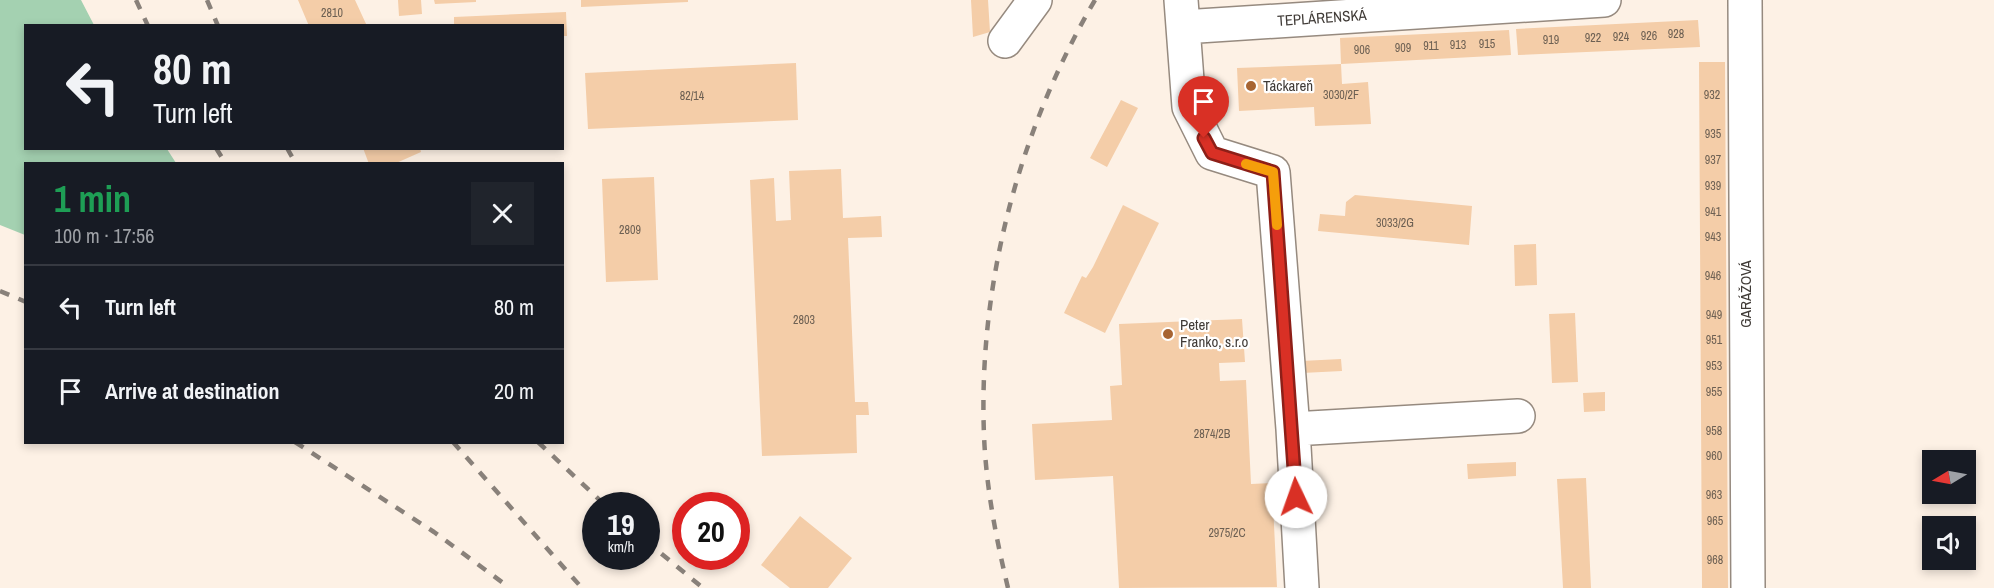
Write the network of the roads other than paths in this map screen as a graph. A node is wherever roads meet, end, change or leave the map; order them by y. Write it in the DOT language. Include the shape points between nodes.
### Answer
graph roads {
  1 [pos="1035,0"];
  2 [pos="1604,0"];
  3 [pos="1745,0"];
  4 [pos="1182,13"];
  5 [pos="1005,41"];
  6 [pos="1518,416"];
  7 [pos="1293,429"];
  8 [pos="1302,588"];
  9 [pos="1748,588"];
  1 -- 5 [label="street"];
  2 -- 4 [label="street, TEPLÁRENSKÁ"];
  3 -- 9 [label="street, GARÁŽOVÁ"];
  4 -- 7 [label="street" via="1190,107 1212,153 1273,172"];
  6 -- 7 [label="street"];
  7 -- 8 [label="street"];
}
